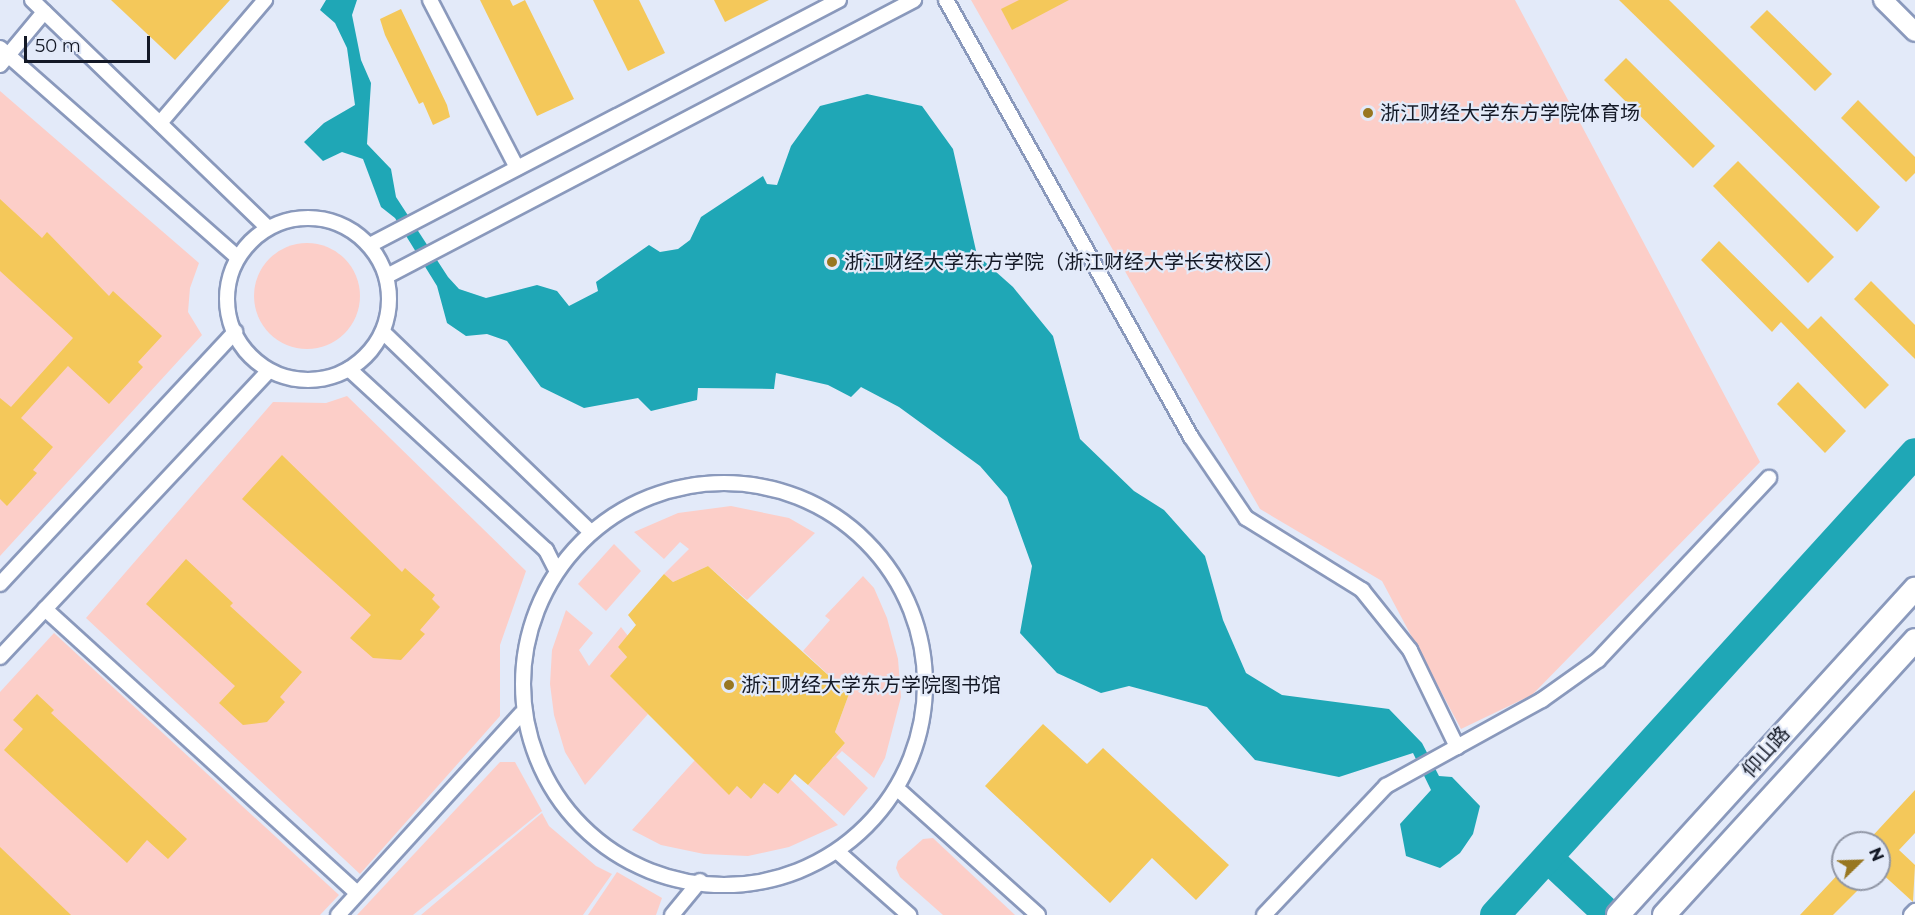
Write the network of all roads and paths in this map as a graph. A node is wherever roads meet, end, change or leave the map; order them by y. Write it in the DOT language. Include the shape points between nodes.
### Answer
graph roads {
  1 [pos="32,0"];
  2 [pos="265,0"];
  3 [pos="430,0"];
  4 [pos="839,0"];
  5 [pos="914,0"];
  6 [pos="946,0"];
  7 [pos="1883,0"];
  8 [pos="44,12"];
  9 [pos="1915,32"];
  10 [pos="3,56"];
  11 [pos="160,123"];
  12 [pos="517,168"];
  13 [pos="268,228"];
  14 [pos="370,245"];
  15 [pos="237,257"];
  16 [pos="387,276"];
  17 [pos="235,332"];
  18 [pos="384,333"];
  19 [pos="350,369"];
  20 [pos="268,372"];
  21 [pos="1769,478"];
  22 [pos="588,529"];
  23 [pos="555,568"];
  24 [pos="0,584"];
  25 [pos="1915,589"];
  26 [pos="45,609"];
  27 [pos="1915,640"];
  28 [pos="0,657"];
  29 [pos="521,714"];
  30 [pos="1457,747"];
  31 [pos="901,792"];
  32 [pos="839,853"];
  33 [pos="700,881"];
  34 [pos="357,893"];
  35 [pos="1915,911"];
  36 [pos="338,915"];
  37 [pos="672,915"];
  38 [pos="909,915"];
  39 [pos="1038,915"];
  40 [pos="1264,915"];
  41 [pos="1618,915"];
  42 [pos="1664,915"];
  43 [pos="1911,915"];
  1 -- 8 [label="street"];
  2 -- 11 [label="street"];
  3 -- 12 [label="street"];
  4 -- 12 [label="street"];
  5 -- 16 [label="street"];
  6 -- 30 [label="street" via="1191,437 1246,518 1362,590 1410,650"];
  7 -- 9 [label="street"];
  8 -- 10 [label="street"];
  8 -- 11 [label="street"];
  10 -- 15 [label="street"];
  11 -- 13 [label="street"];
  12 -- 14 [label="street"];
  13 -- 14 [label="street" via="289,219 322,219 353,231"];
  13 -- 15 [label="street"];
  14 -- 16 [label="street"];
  15 -- 17 [label="street" via="227,300"];
  16 -- 18 [label="street"];
  17 -- 20 [label="street" via="242,346"];
  17 -- 24 [label="street"];
  18 -- 19 [label="street"];
  18 -- 22 [label="street"];
  19 -- 20 [label="street" via="327,378 303,380"];
  19 -- 23 [label="street" via="546,550"];
  20 -- 26 [label="street"];
  21 -- 30 [label="street" via="1598,660 1542,700"];
  22 -- 23 [label="street"];
  22 -- 31 [label="street" via="676,489 767,484 852,521 913,599 928,693"];
  23 -- 29 [label="street" via="530,630"];
  25 -- 41 [label="main road, 仰山路"];
  26 -- 28 [label="street"];
  26 -- 34 [label="street"];
  27 -- 42 [label="main road, 仰山路"];
  29 -- 33 [label="street" via="539,776 574,822 621,858 681,881"];
  29 -- 34 [label="street"];
  30 -- 40 [label="street" via="1386,786"];
  31 -- 32 [label="street"];
  31 -- 39 [label="street"];
  32 -- 33 [label="street" via="757,883"];
  32 -- 38 [label="street"];
  33 -- 37 [label="street"];
  34 -- 36 [label="street"];
  35 -- 43 [label="street"];
}
